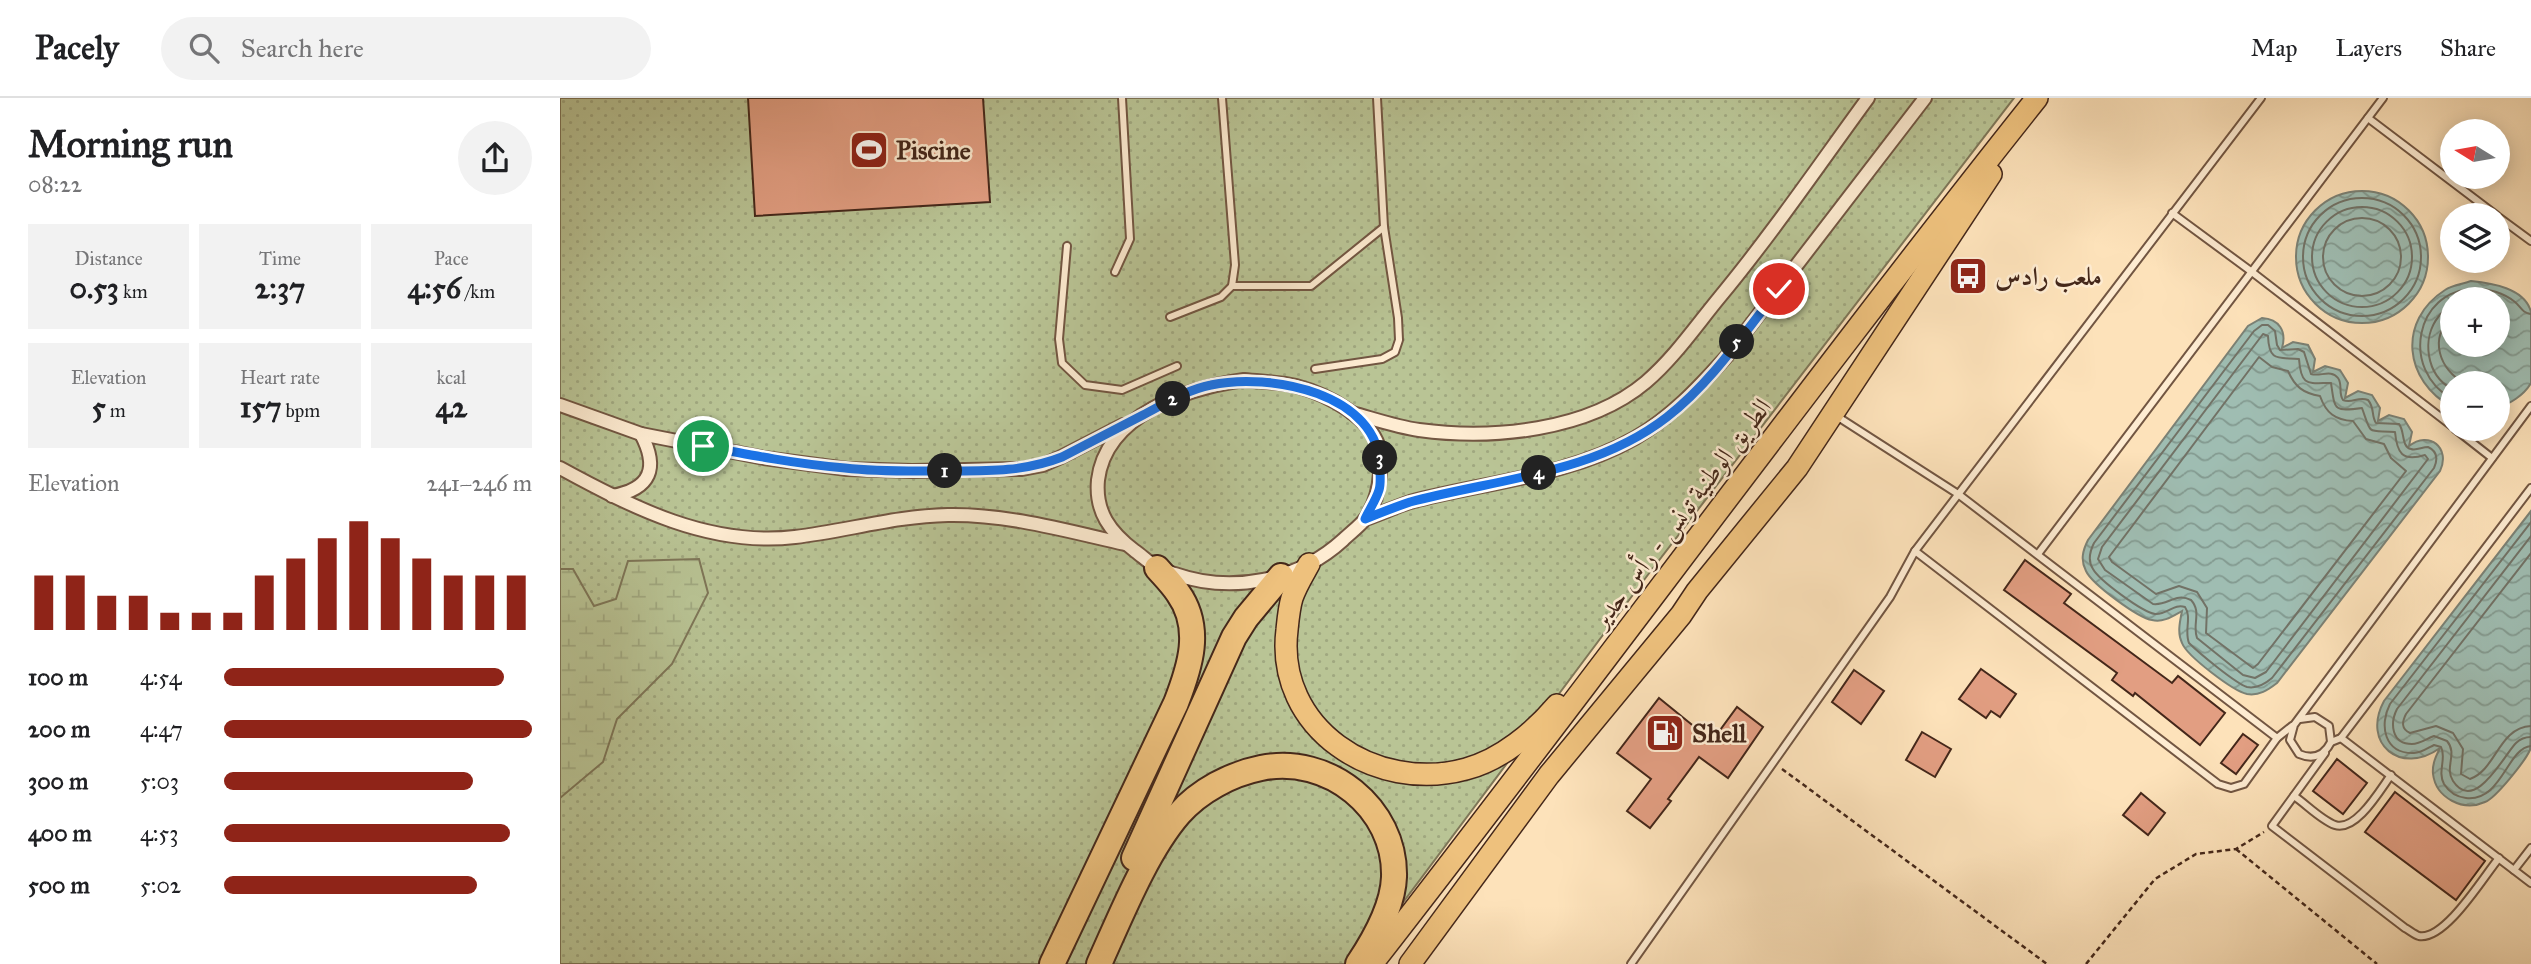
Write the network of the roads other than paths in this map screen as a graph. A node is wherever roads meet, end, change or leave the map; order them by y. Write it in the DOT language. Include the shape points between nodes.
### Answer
graph roads {
  1 [pos="1122,98"];
  2 [pos="1222,98"];
  3 [pos="1377,98"];
  4 [pos="1868,98"];
  5 [pos="1926,98"];
  6 [pos="2039,98"];
  7 [pos="2261,98"];
  8 [pos="2383,98"];
  9 [pos="2368,118"];
  10 [pos="2480,203"];
  11 [pos="2172,213"];
  12 [pos="2510,226"];
  13 [pos="1384,227"];
  14 [pos="2531,241"];
  15 [pos="1067,246"];
  16 [pos="1115,272"];
  17 [pos="2252,272"];
  18 [pos="1232,286"];
  19 [pos="1170,317"];
  20 [pos="1177,366"];
  21 [pos="1315,369"];
  22 [pos="560,405"];
  23 [pos="2531,406"];
  24 [pos="1352,413"];
  25 [pos="1834,414"];
  26 [pos="1139,417"];
  27 [pos="2440,418"];
  28 [pos="641,434"];
  29 [pos="2470,441"];
  30 [pos="2492,458"];
  31 [pos="560,468"];
  32 [pos="2531,488"];
  33 [pos="1958,494"];
  34 [pos="612,496"];
  35 [pos="1365,519"];
  36 [pos="1126,544"];
  37 [pos="1915,551"];
  38 [pos="2038,554"];
  39 [pos="1309,564"];
  40 [pos="1157,568"];
  41 [pos="1281,576"];
  42 [pos="1638,616"];
  43 [pos="2297,722"];
  44 [pos="2277,737"];
  45 [pos="2340,738"];
  46 [pos="2329,746"];
  47 [pos="2391,775"];
  48 [pos="2294,796"];
  49 [pos="2531,848"];
  50 [pos="1490,853"];
  51 [pos="2499,858"];
  52 [pos="2514,870"];
  53 [pos="1095,872"];
  54 [pos="2531,883"];
  55 [pos="1042,964"];
  56 [pos="1052,964"];
  57 [pos="1086,964"];
  58 [pos="1099,964"];
  59 [pos="1358,964"];
  60 [pos="1372,964"];
  61 [pos="1410,964"];
  62 [pos="1427,964"];
  63 [pos="1631,964"];
  1 -- 16 [label="lane" via="1130,239"];
  2 -- 18 [label="lane"];
  3 -- 13 [label="lane"];
  4 -- 24 [label="street" via="1748,263 1672,356 1645,383 1617,401 1544,429 1474,435 1417,430"];
  5 -- 35 [label="street" via="1726,357 1666,418 1583,461 1408,503"];
  6 -- 25 [label="main road, الطريق الوطنية تونس - رأس جدير"];
  6 -- 42 [label="main road, الطريق الوطنية تونس - رأس جدير" via="1914,252"];
  7 -- 11 [label="lane"];
  8 -- 9 [label="lane"];
  9 -- 10 [label="lane"];
  9 -- 17 [label="lane"];
  11 -- 17 [label="lane"];
  11 -- 33 [label="lane"];
  12 -- 14 [label="lane"];
  13 -- 18 [label="lane" via="1311,286"];
  13 -- 21 [label="lane" via="1398,318 1395,352 1382,359"];
  15 -- 20 [label="lane" via="1059,340 1062,363 1085,384 1122,390"];
  17 -- 27 [label="lane"];
  17 -- 38 [label="lane"];
  18 -- 19 [label="lane" via="1221,297"];
  22 -- 28 [label="street"];
  23 -- 30 [label="lane"];
  24 -- 26 [label="street" via="1333,400 1294,386 1244,380 1181,395"];
  24 -- 35 [label="street" via="1371,432 1380,452 1379,489"];
  25 -- 33 [label="lane"];
  25 -- 50 [label="main road, الطريق الوطنية تونس - رأس جدير" via="1797,468"];
  26 -- 28 [label="street" via="1042,465 985,471 847,469"];
  26 -- 36 [label="street" via="1114,440 1100,464 1097,493 1103,518"];
  28 -- 34 [label="street" via="651,462 647,479 636,490"];
  29 -- 30 [label="lane"];
  30 -- 43 [label="lane"];
  31 -- 34 [label="street"];
  32 -- 45 [label="lane"];
  33 -- 37 [label="lane"];
  33 -- 38 [label="lane"];
  34 -- 36 [label="street" via="682,526 762,539 946,515 1023,521"];
  35 -- 39 [label="street"];
  36 -- 40 [label="street"];
  37 -- 44 [label="lane" via="2218,784 2231,788 2244,784"];
  37 -- 63 [label="lane" via="1890,597"];
  38 -- 44 [label="lane"];
  39 -- 41 [label="street"];
  39 -- 42 [label="main road" via="1292,599 1285,646 1296,696 1320,732 1338,747 1401,772 1466,769 1502,752 1546,718"];
  40 -- 41 [label="street" via="1197,582"];
  40 -- 53 [label="highway" via="1189,612 1189,667"];
  41 -- 57 [label="highway" via="1234,637"];
  42 -- 60 [label="main road, الطريق الوطنية تونس - رأس جدير"];
  43 -- 44 [label="lane"];
  43 -- 46 [label="lane" via="2308,716 2323,720 2329,726"];
  43 -- 46 [label="lane" via="2290,740 2298,754 2314,758"];
  45 -- 46 [label="lane"];
  45 -- 47 [label="lane"];
  46 -- 48 [label="lane"];
  47 -- 48 [label="lane" via="2346,826 2334,825"];
  47 -- 51 [label="lane"];
  48 -- 51 [label="lane" via="2272,826 2419,936 2433,935 2446,926"];
  49 -- 52 [label="lane"];
  50 -- 61 [label="main road, الطريق الوطنية تونس - رأس جدير"];
  50 -- 62 [label="main road" via="1474,893"];
  51 -- 52 [label="lane"];
  52 -- 54 [label="lane"];
  53 -- 55 [label="highway"];
  53 -- 56 [label="highway"];
  58 -- 59 [label="highway" via="1135,886 1179,814 1224,781 1261,768 1285,766 1325,775 1359,794 1370,804 1388,839 1394,877 1390,897"];
}
